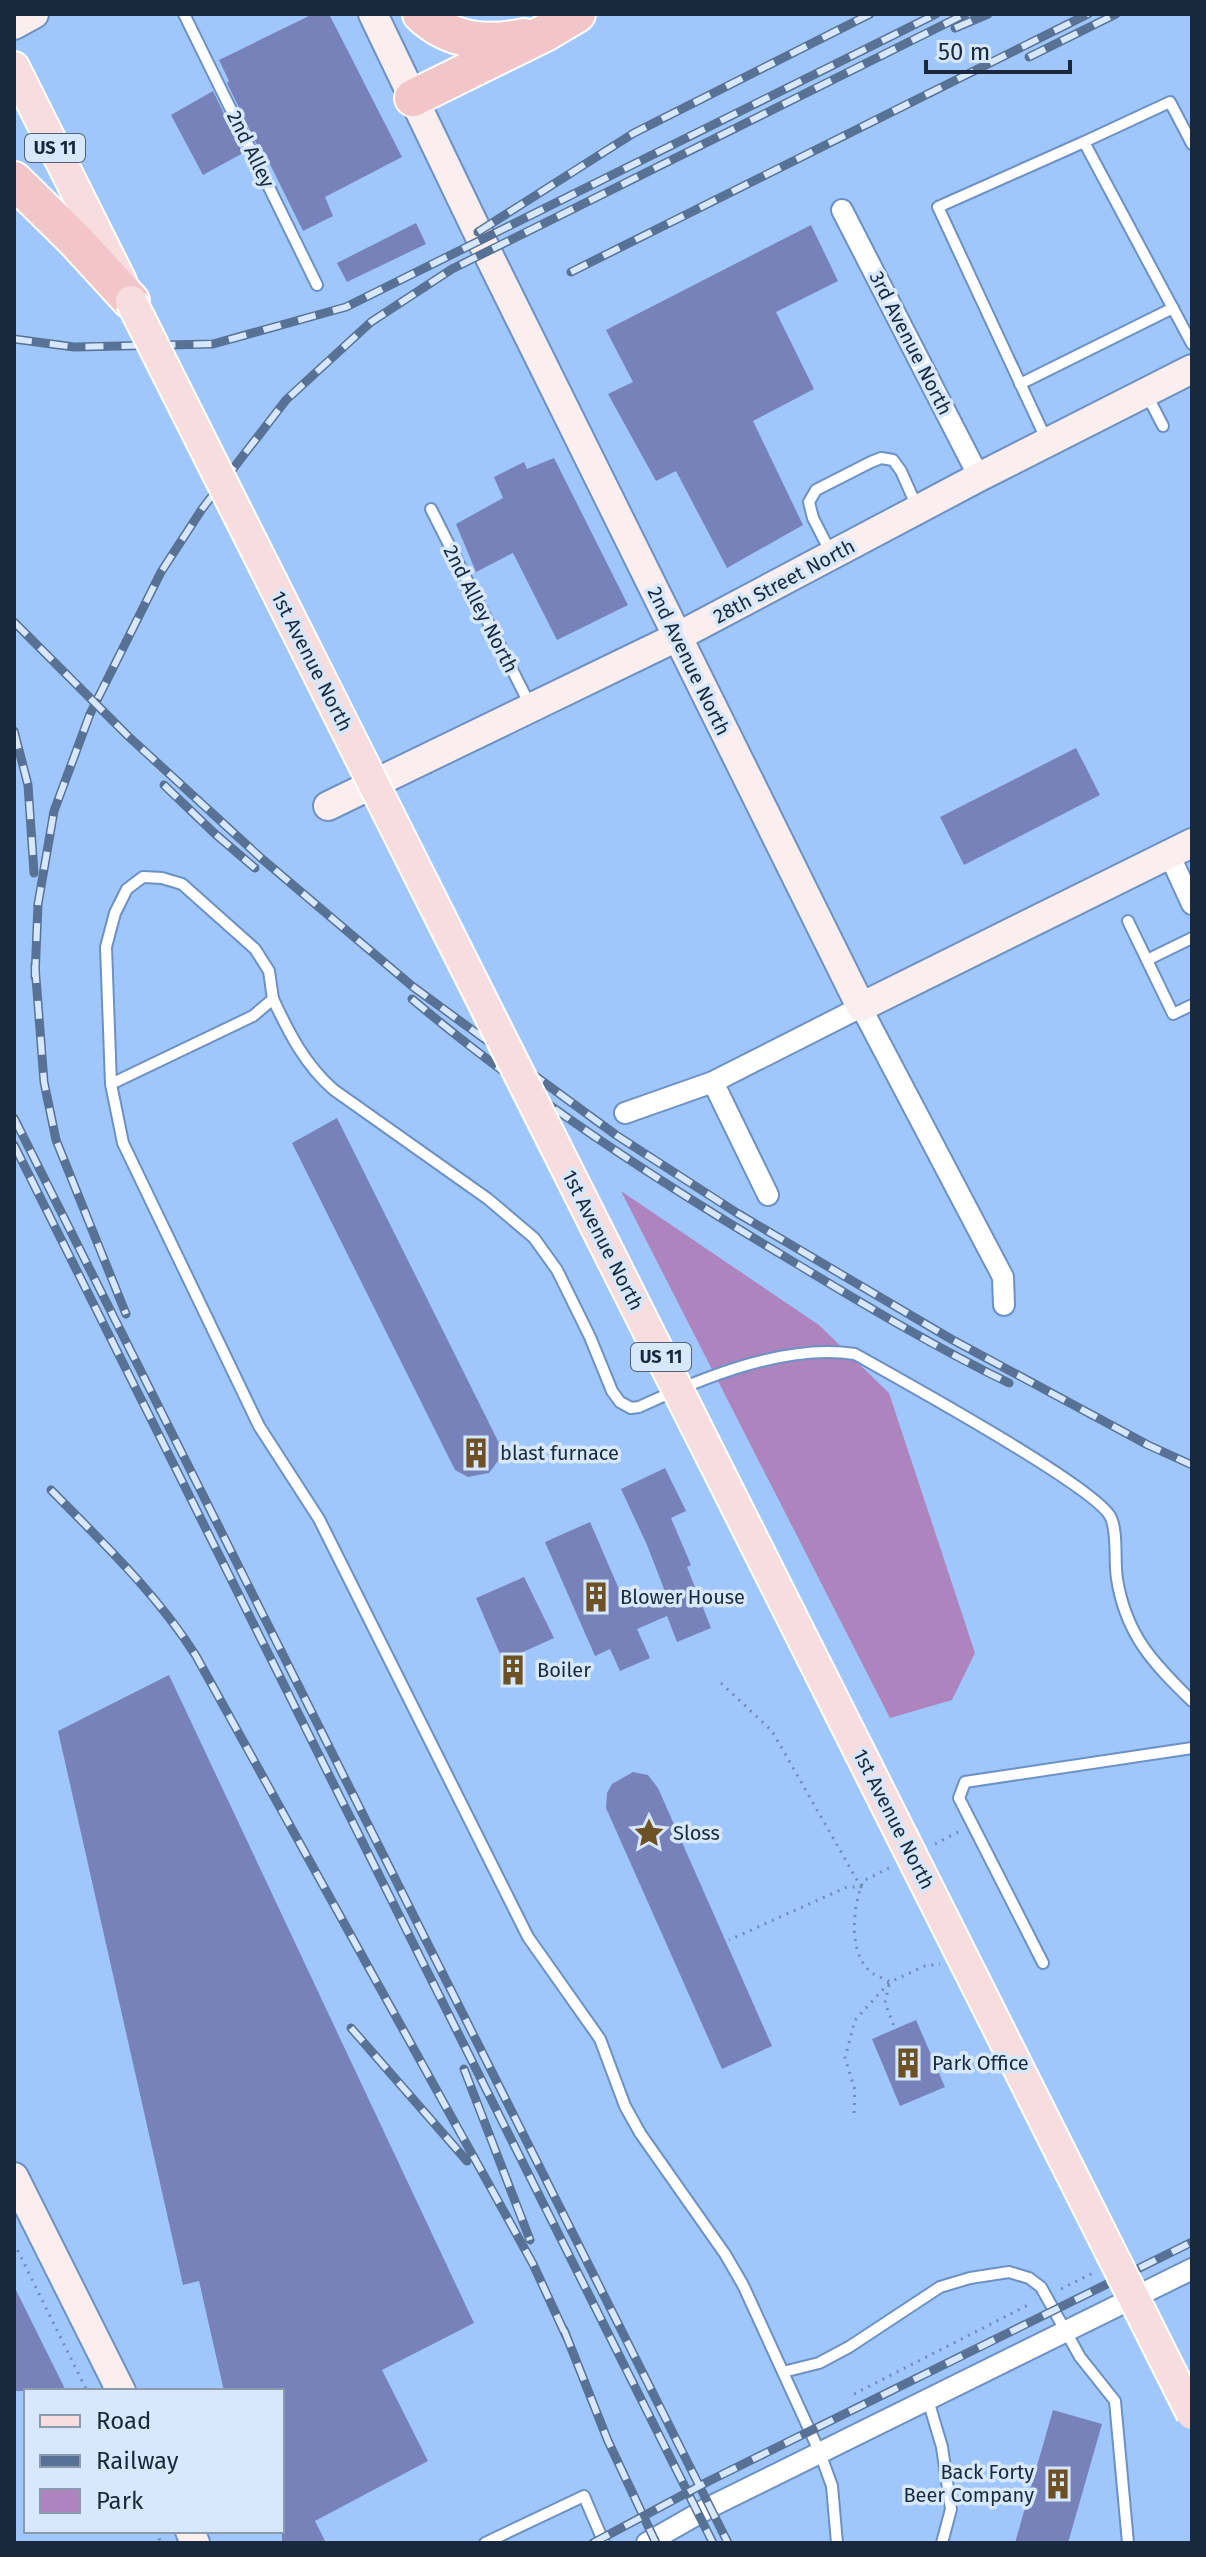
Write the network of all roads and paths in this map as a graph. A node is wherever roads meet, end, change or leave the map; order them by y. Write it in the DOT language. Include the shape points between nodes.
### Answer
graph roads {
  1 [pos="34,14"];
  2 [pos="184,14"];
  3 [pos="373,14"];
  4 [pos="421,14"];
  5 [pos="577,14"];
  6 [pos="14,25"];
  7 [pos="545,33"];
  8 [pos="14,67"];
  9 [pos="413,98"];
  10 [pos="1084,142"];
  11 [pos="1192,144"];
  12 [pos="14,180"];
  13 [pos="842,210"];
  14 [pos="86,235"];
  15 [pos="317,285"];
  16 [pos="131,301"];
  17 [pos="1173,308"];
  18 [pos="1192,344"];
  19 [pos="1192,369"];
  20 [pos="1020,384"];
  21 [pos="1147,393"];
  22 [pos="1163,426"];
  23 [pos="1047,443"];
  24 [pos="979,477"];
  25 [pos="431,509"];
  26 [pos="918,509"];
  27 [pos="832,555"];
  28 [pos="677,637"];
  29 [pos="532,709"];
  30 [pos="328,806"];
  31 [pos="1180,849"];
  32 [pos="1192,904"];
  33 [pos="1128,921"];
  34 [pos="1192,938"];
  35 [pos="1147,960"];
  36 [pos="273,999"];
  37 [pos="1192,1005"];
  38 [pos="861,1007"];
  39 [pos="713,1082"];
  40 [pos="111,1084"];
  41 [pos="625,1113"];
  42 [pos="768,1195"];
  43 [pos="1004,1305"];
  44 [pos="721,1683"];
  45 [pos="1192,1701"];
  46 [pos="1192,1748"];
  47 [pos="972,1825"];
  48 [pos="933,1845"];
  49 [pos="893,1866"];
  50 [pos="861,1887"];
  51 [pos="729,1940"];
  52 [pos="952,1962"];
  53 [pos="1043,1963"];
  54 [pos="890,1982"];
  55 [pos="895,2029"];
  56 [pos="854,2113"];
  57 [pos="14,2177"];
  58 [pos="14,2243"];
  59 [pos="1192,2269"];
  60 [pos="1094,2272"];
  61 [pos="1046,2297"];
  62 [pos="1065,2332"];
  63 [pos="783,2372"];
  64 [pos="86,2389"];
  65 [pos="120,2389"];
  66 [pos="854,2394"];
  67 [pos="928,2400"];
  68 [pos="1192,2414"];
  69 [pos="820,2453"];
  70 [pos="485,2543"];
  71 [pos="604,2543"];
  72 [pos="647,2543"];
  73 [pos="837,2543"];
  74 [pos="942,2543"];
  75 [pos="1128,2543"];
  1 -- 6 [label="street"];
  2 -- 15 [label="lane, 2nd Alley"];
  3 -- 9 [label="street, 2nd Avenue North"];
  4 -- 7 [label="highway" via="461,38 503,42"];
  5 -- 7 [label="highway"];
  7 -- 9 [label="highway"];
  8 -- 14 [label="main road, US 11"];
  9 -- 28 [label="street, 2nd Avenue North"];
  10 -- 11 [label="lane" via="1170,102"];
  10 -- 17 [label="lane"];
  10 -- 20 [label="lane" via="938,207"];
  12 -- 14 [label="highway"];
  13 -- 24 [label="street, 3rd Avenue North"];
  14 -- 16 [label="highway"];
  16 -- 68 [label="main road, 1st Avenue North / US 11, bridge"];
  17 -- 18 [label="lane"];
  17 -- 20 [label="lane"];
  19 -- 21 [label="street, 28th Street North"];
  20 -- 23 [label="lane"];
  21 -- 22 [label="lane"];
  21 -- 23 [label="street, 28th Street North"];
  23 -- 24 [label="street, 28th Street North"];
  24 -- 26 [label="street, 28th Street North"];
  25 -- 29 [label="lane, 2nd Alley North"];
  26 -- 27 [label="street, 28th Street North"];
  26 -- 27 [label="lane" via="893,460 881,458 816,490 809,502"];
  27 -- 28 [label="street, 28th Street North"];
  28 -- 29 [label="street, 28th Street North"];
  28 -- 38 [label="street, 2nd Avenue North"];
  29 -- 30 [label="street, 28th Street North"];
  31 -- 32 [label="street"];
  31 -- 38 [label="street"];
  33 -- 35 [label="lane"];
  34 -- 35 [label="lane"];
  35 -- 37 [label="lane" via="1173,1014"];
  36 -- 40 [label="lane" via="253,1016"];
  36 -- 40 [label="lane" via="269,971 255,949 182,884 143,877 127,889 106,947"];
  36 -- 45 [label="lane" via="316,1074 500,1207 534,1238 557,1270 620,1402 639,1407 712,1377 809,1351 855,1354 1099,1501 1112,1518 1126,1620 1151,1659"];
  38 -- 39 [label="street"];
  38 -- 43 [label="street, 2nd Avenue North" via="1003,1277"];
  39 -- 41 [label="street"];
  39 -- 42 [label="street"];
  40 -- 63 [label="lane" via="123,1143 259,1426 319,1519 528,1937 600,2039 625,2106 725,2254"];
  44 -- 50 [label="path" via="772,1731"];
  46 -- 47 [label="lane" via="965,1782 959,1798"];
  47 -- 48 [label="path"];
  47 -- 53 [label="lane"];
  49 -- 50 [label="path"];
  50 -- 51 [label="path" via="847,1887"];
  50 -- 54 [label="path" via="855,1924 859,1955 871,1972"];
  52 -- 54 [label="path" via="925,1966"];
  54 -- 55 [label="path" via="885,2003"];
  54 -- 56 [label="path" via="855,2020 845,2058 855,2090"];
  57 -- 65 [label="street"];
  58 -- 64 [label="path"];
  59 -- 62 [label="street"];
  60 -- 61 [label="path"];
  61 -- 62 [label="lane"];
  61 -- 63 [label="lane" via="1029,2278 1009,2272 970,2278 940,2287 819,2363"];
  61 -- 66 [label="path"];
  62 -- 67 [label="street"];
  62 -- 75 [label="lane" via="1115,2401"];
  63 -- 69 [label="lane"];
  67 -- 69 [label="street"];
  67 -- 74 [label="lane" via="951,2509"];
  69 -- 72 [label="street"];
  69 -- 73 [label="lane" via="832,2486"];
  70 -- 71 [label="lane" via="584,2496"];
}
